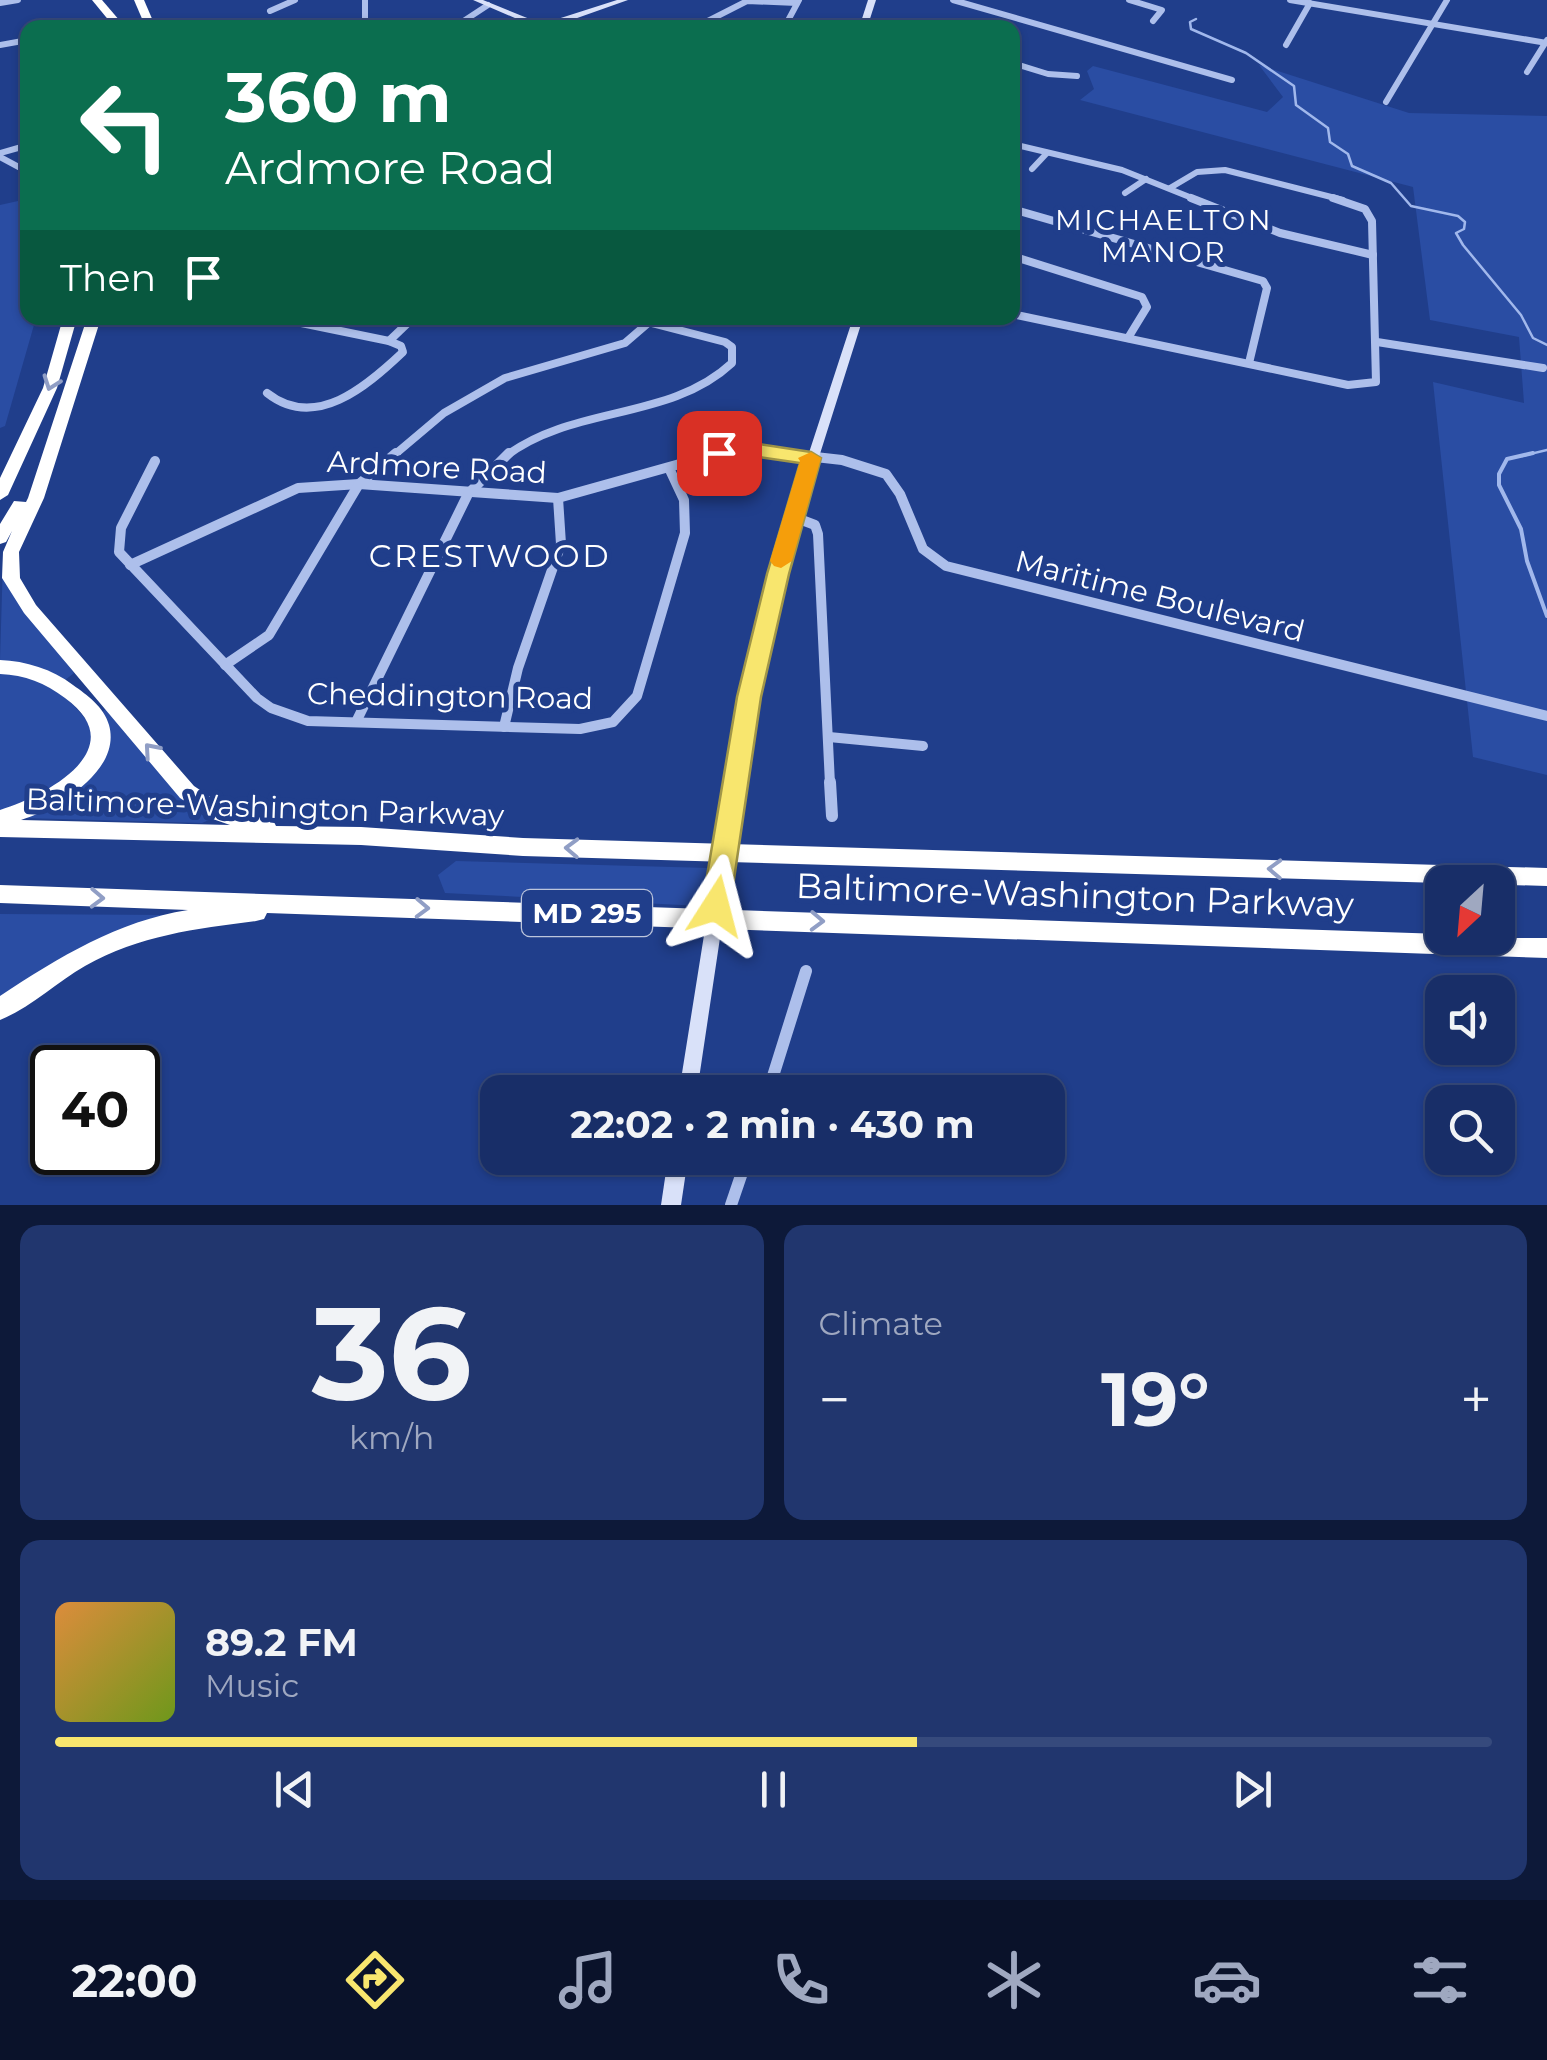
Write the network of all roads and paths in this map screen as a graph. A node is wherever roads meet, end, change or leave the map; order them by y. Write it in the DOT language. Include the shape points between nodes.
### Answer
graph roads {
  1 [pos="18,0"];
  2 [pos="98,0"];
  3 [pos="295,0"];
  4 [pos="365,0"];
  5 [pos="477,0"];
  6 [pos="624,0"];
  7 [pos="953,0"];
  8 [pos="1128,0"];
  9 [pos="1290,0"];
  10 [pos="1447,0"];
  11 [pos="746,1"];
  12 [pos="798,2"];
  13 [pos="0,3"];
  14 [pos="1310,3"];
  15 [pos="488,4"];
  16 [pos="270,11"];
  17 [pos="366,18"];
  18 [pos="115,20"];
  19 [pos="464,20"];
  20 [pos="526,20"];
  21 [pos="564,20"];
  22 [pos="710,20"];
  23 [pos="1153,21"];
  24 [pos="1432,24"];
  25 [pos="1547,42"];
  26 [pos="1286,44"];
  27 [pos="1020,65"];
  28 [pos="1527,72"];
  29 [pos="1076,76"];
  30 [pos="1232,80"];
  31 [pos="1386,102"];
  32 [pos="1020,146"];
  33 [pos="1047,152"];
  34 [pos="1032,169"];
  35 [pos="1146,180"];
  36 [pos="1170,188"];
  37 [pos="1124,193"];
  38 [pos="1020,211"];
  39 [pos="1373,255"];
  40 [pos="1020,259"];
  41 [pos="1020,316"];
  42 [pos="68,325"];
  43 [pos="92,325"];
  44 [pos="313,325"];
  45 [pos="405,325"];
  46 [pos="648,325"];
  47 [pos="669,325"];
  48 [pos="856,325"];
  49 [pos="1128,338"];
  50 [pos="389,340"];
  51 [pos="1377,342"];
  52 [pos="1249,363"];
  53 [pos="1543,368"];
  54 [pos="267,393"];
  55 [pos="66,410"];
  56 [pos="30,430"];
  57 [pos="811,458"];
  58 [pos="155,461"];
  59 [pos="669,468"];
  60 [pos="0,474"];
  61 [pos="359,484"];
  62 [pos="468,494"];
  63 [pos="0,496"];
  64 [pos="558,498"];
  65 [pos="794,517"];
  66 [pos="0,538"];
  67 [pos="130,565"];
  68 [pos="225,665"];
  69 [pos="0,667"];
  70 [pos="1547,716"];
  71 [pos="356,722"];
  72 [pos="504,727"];
  73 [pos="829,738"];
  74 [pos="923,746"];
  75 [pos="832,816"];
  76 [pos="0,818"];
  77 [pos="0,828"];
  78 [pos="360,836"];
  79 [pos="1547,877"];
  80 [pos="0,894"];
  81 [pos="314,904"];
  82 [pos="1547,948"];
  83 [pos="806,971"];
  84 [pos="0,1009"];
  85 [pos="691,1075"];
  86 [pos="773,1075"];
  87 [pos="675,1175"];
  88 [pos="742,1175"];
  89 [pos="671,1205"];
  90 [pos="732,1205"];
  1 -- 13 [label="street"];
  2 -- 18 [label="highway"];
  3 -- 16 [label="street"];
  4 -- 17 [label="street"];
  5 -- 15 [label="street"];
  6 -- 21 [label="street"];
  7 -- 30 [label="street"];
  8 -- 23 [label="street" via="1162,10"];
  9 -- 14 [label="street"];
  10 -- 24 [label="street"];
  11 -- 12 [label="street"];
  11 -- 22 [label="street"];
  14 -- 24 [label="street"];
  14 -- 26 [label="street"];
  15 -- 19 [label="street"];
  15 -- 20 [label="street"];
  24 -- 25 [label="street"];
  24 -- 31 [label="street"];
  25 -- 28 [label="street"];
  27 -- 29 [label="street"];
  32 -- 33 [label="street"];
  33 -- 34 [label="street"];
  33 -- 35 [label="street"];
  35 -- 36 [label="street"];
  35 -- 37 [label="street"];
  36 -- 39 [label="street" via="1280,232"];
  36 -- 39 [label="street" via="1196,172 1225,170 1343,200 1370,215"];
  38 -- 52 [label="street" via="1264,281"];
  39 -- 51 [label="street"];
  40 -- 49 [label="street" via="1142,297 1147,307"];
  41 -- 49 [label="street"];
  42 -- 56 [label="highway, one-way"];
  43 -- 55 [label="highway"];
  44 -- 50 [label="street"];
  45 -- 50 [label="street"];
  46 -- 61 [label="street" via="615,348 483,387"];
  47 -- 62 [label="street" via="725,342 732,363 695,390 540,435 512,449"];
  48 -- 57 [label="street"];
  49 -- 52 [label="street"];
  50 -- 54 [label="street" via="401,346 401,355 333,404 297,408"];
  51 -- 52 [label="street" via="1378,377 1370,385"];
  51 -- 53 [label="street"];
  55 -- 66 [label="highway"];
  78 -- 55 [label="highway, one-way" via="276,830 199,801 22,599 11,578 10,552"];
  56 -- 60 [label="highway"];
  56 -- 63 [label="highway"];
  57 -- 59 [label="street, Ardmore Road" via="730,451"];
  57 -- 65 [label="street"];
  57 -- 70 [label="street, Maritime Boulevard" via="861,463 886,474 924,549 946,566"];
  58 -- 67 [label="street" via="121,528 119,552"];
  59 -- 64 [label="street, Ardmore Road"];
  59 -- 72 [label="street, Cheddington Road" via="684,500 685,533 632,704 599,728"];
  61 -- 62 [label="street, Ardmore Road"];
  61 -- 67 [label="street, Ardmore Road" via="288,492"];
  61 -- 68 [label="street" via="268,634"];
  62 -- 64 [label="street, Ardmore Road"];
  62 -- 71 [label="street"];
  64 -- 72 [label="street" via="561,544"];
  65 -- 73 [label="street" via="815,525 818,534"];
  65 -- 85 [label="street" via="749,697"];
  67 -- 68 [label="street, Cheddington Road"];
  68 -- 71 [label="street, Cheddington Road" via="271,708 308,721"];
  69 -- 76 [label="highway" via="32,671 67,688 93,710 102,740 71,787 37,808"];
  71 -- 72 [label="street, Cheddington Road"];
  73 -- 74 [label="street"];
  73 -- 75 [label="street"];
  77 -- 78 [label="highway, Baltimore-Washington Parkway / MD 295"];
  79 -- 78 [label="highway, Baltimore-Washington Parkway / MD 295, one-way" via="543,848"];
  80 -- 81 [label="highway, Baltimore-Washington Parkway / MD 295, one-way"];
  81 -- 82 [label="highway, Baltimore-Washington Parkway / MD 295, one-way"];
  81 -- 84 [label="highway" via="134,932 84,954"];
  83 -- 86 [label="street"];
  87 -- 89 [label="street"];
  88 -- 90 [label="street"];
}
